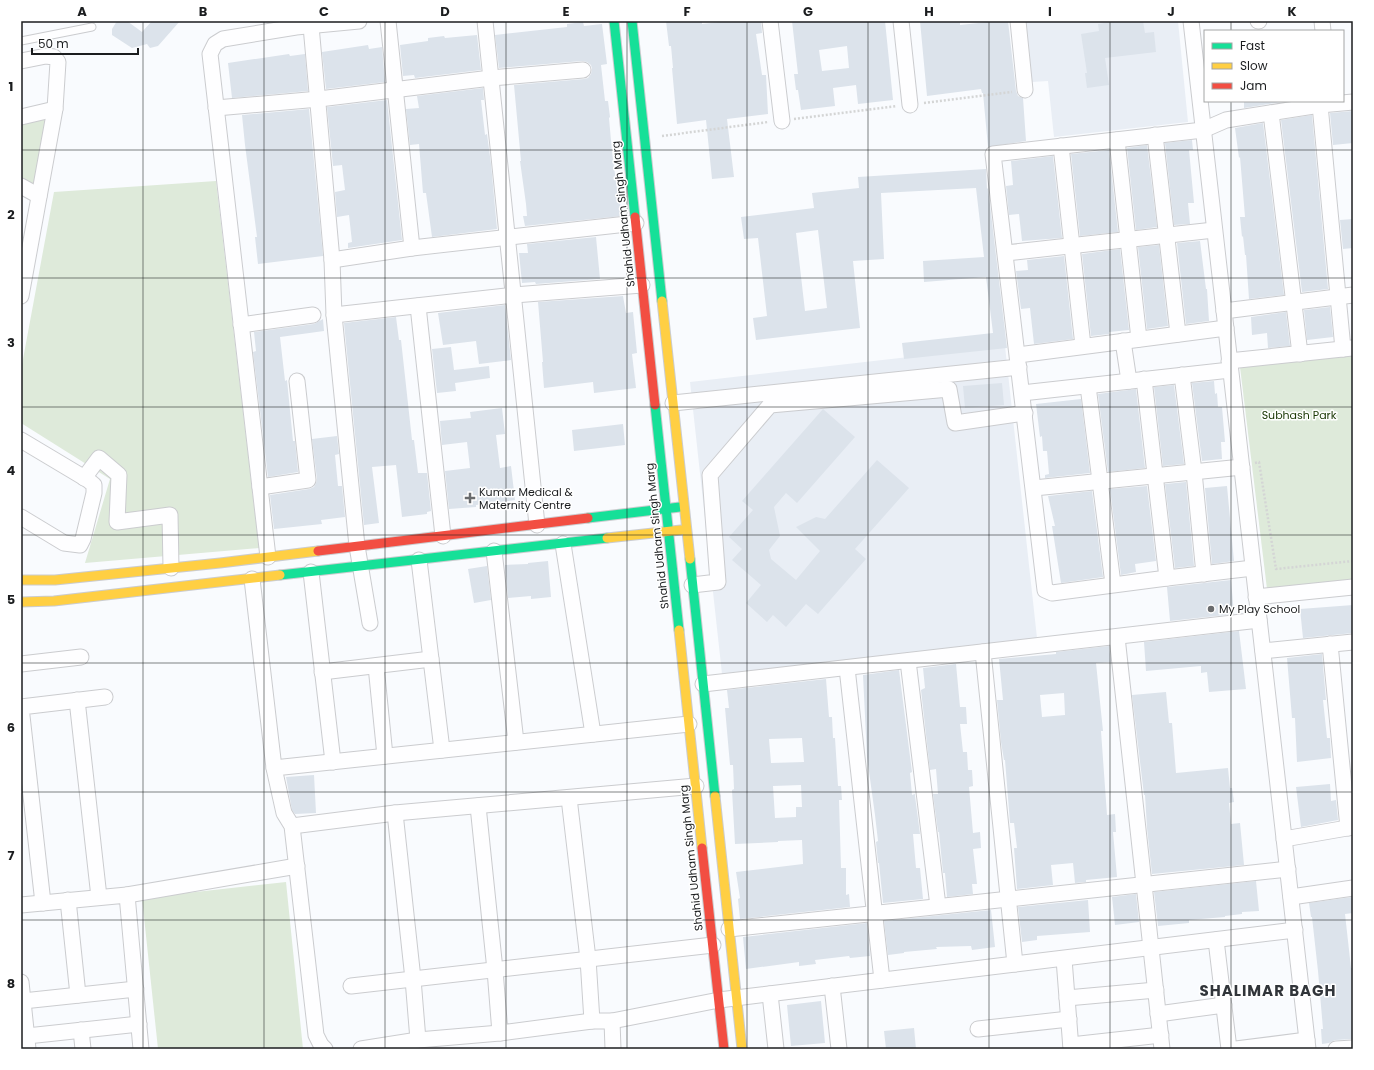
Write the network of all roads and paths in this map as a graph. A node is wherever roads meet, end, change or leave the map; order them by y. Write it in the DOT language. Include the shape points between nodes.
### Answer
graph roads {
  1 [pos="359,21"];
  2 [pos="388,21"];
  3 [pos="486,21"];
  4 [pos="614,21"];
  5 [pos="632,21"];
  6 [pos="770,21"];
  7 [pos="901,21"];
  8 [pos="1018,21"];
  9 [pos="1190,21"];
  10 [pos="311,26"];
  11 [pos="92,27"];
  12 [pos="21,41"];
  13 [pos="21,61"];
  14 [pos="583,70"];
  15 [pos="491,78"];
  16 [pos="395,89"];
  17 [pos="1025,90"];
  18 [pos="319,99"];
  19 [pos="1353,102"];
  20 [pos="910,105"];
  21 [pos="1320,106"];
  22 [pos="216,108"];
  23 [pos="55,109"];
  24 [pos="1271,112"];
  25 [pos="21,117"];
  26 [pos="782,120"];
  27 [pos="1203,130"];
  28 [pos="1155,135"];
  29 [pos="645,138"];
  30 [pos="1117,140"];
  31 [pos="1061,146"];
  32 [pos="21,186"];
  33 [pos="39,196"];
  34 [pos="636,223"];
  35 [pos="1214,230"];
  36 [pos="1166,235"];
  37 [pos="508,237"];
  38 [pos="1128,239"];
  39 [pos="1072,245"];
  40 [pos="412,248"];
  41 [pos="1006,253"];
  42 [pos="332,260"];
  43 [pos="24,266"];
  44 [pos="642,285"];
  45 [pos="514,295"];
  46 [pos="21,296"];
  47 [pos="1346,296"];
  48 [pos="1293,302"];
  49 [pos="418,306"];
  50 [pos="1224,311"];
  51 [pos="313,315"];
  52 [pos="334,315"];
  53 [pos="241,325"];
  54 [pos="1226,328"];
  55 [pos="1178,334"];
  56 [pos="1139,339"];
  57 [pos="1123,341"];
  58 [pos="1083,346"];
  59 [pos="1348,349"];
  60 [pos="1300,354"];
  61 [pos="1018,361"];
  62 [pos="1230,365"];
  63 [pos="1182,375"];
  64 [pos="1137,380"];
  65 [pos="297,381"];
  66 [pos="1088,386"];
  67 [pos="1022,393"];
  68 [pos="673,403"];
  69 [pos="1025,413"];
  70 [pos="21,440"];
  71 [pos="1259,462"];
  72 [pos="1242,467"];
  73 [pos="1194,472"];
  74 [pos="1155,476"];
  75 [pos="84,478"];
  76 [pos="1100,482"];
  77 [pos="260,488"];
  78 [pos="1034,488"];
  79 [pos="684,507"];
  80 [pos="666,509"];
  81 [pos="21,517"];
  82 [pos="537,525"];
  83 [pos="686,530"];
  84 [pos="668,532"];
  85 [pos="443,536"];
  86 [pos="563,544"];
  87 [pos="357,546"];
  88 [pos="494,551"];
  89 [pos="268,557"];
  90 [pos="419,560"];
  91 [pos="1353,561"];
  92 [pos="361,566"];
  93 [pos="171,568"];
  94 [pos="1253,568"];
  95 [pos="311,572"];
  96 [pos="1204,574"];
  97 [pos="252,578"];
  98 [pos="1166,578"];
  99 [pos="21,580"];
  100 [pos="1113,584"];
  101 [pos="692,585"];
  102 [pos="1353,586"];
  103 [pos="1256,597"];
  104 [pos="21,602"];
  105 [pos="1259,620"];
  106 [pos="370,623"];
  107 [pos="1117,637"];
  108 [pos="1353,642"];
  109 [pos="1330,644"];
  110 [pos="1263,651"];
  111 [pos="983,652"];
  112 [pos="81,657"];
  113 [pos="431,659"];
  114 [pos="908,661"];
  115 [pos="21,664"];
  116 [pos="376,666"];
  117 [pos="847,668"];
  118 [pos="322,672"];
  119 [pos="703,684"];
  120 [pos="105,697"];
  121 [pos="77,700"];
  122 [pos="689,724"];
  123 [pos="593,734"];
  124 [pos="516,742"];
  125 [pos="442,750"];
  126 [pos="385,756"];
  127 [pos="333,762"];
  128 [pos="274,768"];
  129 [pos="696,786"];
  130 [pos="569,798"];
  131 [pos="478,806"];
  132 [pos="395,814"];
  133 [pos="292,826"];
  134 [pos="1350,828"];
  135 [pos="1284,839"];
  136 [pos="296,866"];
  137 [pos="1288,869"];
  138 [pos="1144,884"];
  139 [pos="1353,888"];
  140 [pos="127,895"];
  141 [pos="1291,897"];
  142 [pos="99,898"];
  143 [pos="1008,899"];
  144 [pos="68,900"];
  145 [pos="43,903"];
  146 [pos="21,905"];
  147 [pos="938,906"];
  148 [pos="874,913"];
  149 [pos="729,929"];
  150 [pos="1294,930"];
  151 [pos="1216,940"];
  152 [pos="713,945"];
  153 [pos="1151,948"];
  154 [pos="588,959"];
  155 [pos="1064,959"];
  156 [pos="1015,964"];
  157 [pos="495,970"];
  158 [pos="413,979"];
  159 [pos="882,980"];
  160 [pos="21,982"];
  161 [pos="351,986"];
  162 [pos="832,986"];
  163 [pos="136,989"];
  164 [pos="1156,990"];
  165 [pos="770,994"];
  166 [pos="78,995"];
  167 [pos="736,998"];
  168 [pos="1067,998"];
  169 [pos="719,1000"];
  170 [pos="23,1001"];
  171 [pos="1224,1005"];
  172 [pos="1158,1014"];
  173 [pos="1069,1019"];
  174 [pos="612,1021"];
  175 [pos="592,1022"];
  176 [pos="139,1024"];
  177 [pos="978,1029"];
  178 [pos="81,1030"];
  179 [pos="500,1033"];
  180 [pos="418,1040"];
  181 [pos="28,1042"];
  182 [pos="1161,1042"];
  183 [pos="1308,1044"];
  184 [pos="1071,1047"];
  185 [pos="1353,1048"];
  186 [pos="83,1049"];
  187 [pos="141,1049"];
  188 [pos="325,1049"];
  189 [pos="361,1049"];
  190 [pos="613,1049"];
  191 [pos="724,1049"];
  192 [pos="742,1049"];
  193 [pos="776,1049"];
  194 [pos="839,1049"];
  195 [pos="1230,1049"];
  196 [pos="1236,1049"];
  197 [pos="1336,1049"];
  1 -- 10 [label="street"];
  2 -- 16 [label="street"];
  3 -- 15 [label="street"];
  4 -- 34 [label="street, Shahid Udham Singh Marg"];
  5 -- 29 [label="street"];
  6 -- 26 [label="street"];
  7 -- 20 [label="street"];
  8 -- 17 [label="street"];
  9 -- 27 [label="street"];
  10 -- 18 [label="street"];
  10 -- 22 [label="street" via="223,39 215,44 210,54"];
  11 -- 12 [label="lane"];
  13 -- 23 [label="street" via="46,56 54,57 58,62"];
  14 -- 15 [label="street"];
  15 -- 16 [label="street"];
  15 -- 37 [label="street"];
  16 -- 18 [label="street"];
  16 -- 40 [label="street"];
  17 -- 20 [label="path"];
  18 -- 22 [label="street"];
  18 -- 42 [label="street"];
  19 -- 21 [label="street"];
  20 -- 26 [label="path"];
  21 -- 24 [label="street"];
  21 -- 47 [label="street"];
  22 -- 53 [label="street"];
  23 -- 25 [label="street"];
  23 -- 33 [label="street"];
  24 -- 27 [label="street" via="1226,120"];
  24 -- 48 [label="street"];
  26 -- 29 [label="path"];
  27 -- 28 [label="street"];
  27 -- 35 [label="street"];
  28 -- 30 [label="street"];
  28 -- 36 [label="street"];
  29 -- 68 [label="street"];
  30 -- 31 [label="street"];
  30 -- 38 [label="street"];
  31 -- 39 [label="street"];
  31 -- 41 [label="street" via="993,154"];
  32 -- 33 [label="street"];
  33 -- 43 [label="street"];
  34 -- 37 [label="street"];
  34 -- 44 [label="street, Shahid Udham Singh Marg"];
  35 -- 36 [label="street"];
  35 -- 50 [label="street"];
  36 -- 38 [label="street"];
  36 -- 55 [label="street"];
  37 -- 40 [label="street"];
  37 -- 45 [label="street"];
  38 -- 39 [label="street"];
  38 -- 56 [label="street"];
  39 -- 41 [label="street"];
  39 -- 58 [label="street"];
  40 -- 42 [label="street"];
  41 -- 61 [label="street"];
  42 -- 52 [label="street"];
  43 -- 46 [label="street"];
  44 -- 45 [label="street"];
  44 -- 80 [label="street, Shahid Udham Singh Marg"];
  45 -- 49 [label="street"];
  45 -- 82 [label="street"];
  47 -- 48 [label="street"];
  47 -- 59 [label="street"];
  48 -- 50 [label="street"];
  48 -- 60 [label="street"];
  49 -- 52 [label="street"];
  49 -- 85 [label="street"];
  50 -- 54 [label="street"];
  51 -- 53 [label="street"];
  52 -- 87 [label="street"];
  53 -- 77 [label="street"];
  54 -- 55 [label="street"];
  54 -- 62 [label="street"];
  55 -- 56 [label="street"];
  56 -- 57 [label="street"];
  57 -- 58 [label="street"];
  57 -- 64 [label="street"];
  58 -- 61 [label="street"];
  59 -- 60 [label="street"];
  60 -- 62 [label="street"];
  61 -- 67 [label="street"];
  61 -- 68 [label="street"];
  62 -- 63 [label="street"];
  62 -- 72 [label="street"];
  63 -- 64 [label="street"];
  63 -- 73 [label="street"];
  64 -- 66 [label="street"];
  64 -- 74 [label="street"];
  65 -- 77 [label="street" via="308,480"];
  66 -- 67 [label="street"];
  66 -- 76 [label="street"];
  67 -- 69 [label="street"];
  68 -- 79 [label="street"];
  69 -- 78 [label="street"];
  69 -- 101 [label="street" via="955,423 948,389 770,405 710,475 718,582"];
  70 -- 75 [label="street"];
  71 -- 91 [label="path" via="1276,570"];
  72 -- 73 [label="street"];
  72 -- 94 [label="street"];
  73 -- 74 [label="street"];
  73 -- 96 [label="street"];
  74 -- 76 [label="street"];
  74 -- 98 [label="street"];
  75 -- 81 [label="street" via="94,486 94,493 80,545 64,543"];
  75 -- 93 [label="street" via="99,458 119,475 117,522 170,515"];
  76 -- 78 [label="street"];
  76 -- 100 [label="street"];
  77 -- 89 [label="street"];
  78 -- 100 [label="street" via="1045,590 1052,593"];
  79 -- 80 [label="street"];
  79 -- 83 [label="street"];
  80 -- 82 [label="street"];
  80 -- 84 [label="street, Shahid Udham Singh Marg"];
  82 -- 85 [label="street"];
  83 -- 84 [label="street"];
  83 -- 101 [label="street"];
  84 -- 86 [label="street"];
  84 -- 122 [label="street, Shahid Udham Singh Marg"];
  85 -- 87 [label="street"];
  86 -- 88 [label="street"];
  86 -- 123 [label="street"];
  87 -- 89 [label="street"];
  87 -- 92 [label="street"];
  88 -- 90 [label="street"];
  88 -- 124 [label="street"];
  89 -- 93 [label="street"];
  90 -- 92 [label="street"];
  90 -- 113 [label="street"];
  92 -- 95 [label="street"];
  92 -- 106 [label="street"];
  93 -- 99 [label="street" via="54,580"];
  94 -- 96 [label="street"];
  94 -- 103 [label="street"];
  95 -- 97 [label="street"];
  95 -- 118 [label="street"];
  96 -- 98 [label="street"];
  97 -- 104 [label="street" via="54,601"];
  97 -- 128 [label="street"];
  98 -- 100 [label="street"];
  101 -- 119 [label="street"];
  102 -- 103 [label="street"];
  103 -- 105 [label="street"];
  105 -- 107 [label="street"];
  105 -- 110 [label="street"];
  107 -- 111 [label="street"];
  107 -- 138 [label="street"];
  108 -- 109 [label="street"];
  109 -- 110 [label="street"];
  109 -- 134 [label="street"];
  110 -- 135 [label="street"];
  111 -- 114 [label="street"];
  111 -- 143 [label="street"];
  112 -- 115 [label="street"];
  113 -- 116 [label="street"];
  113 -- 125 [label="street"];
  114 -- 117 [label="street"];
  114 -- 147 [label="street"];
  116 -- 118 [label="street"];
  116 -- 126 [label="street"];
  117 -- 119 [label="street"];
  117 -- 148 [label="street"];
  118 -- 127 [label="street"];
  119 -- 149 [label="street"];
  120 -- 121 [label="street"];
  121 -- 142 [label="street"];
  121 -- 145 [label="street" via="21,707"];
  122 -- 123 [label="street"];
  122 -- 129 [label="street, Shahid Udham Singh Marg"];
  123 -- 124 [label="street"];
  124 -- 125 [label="street"];
  125 -- 126 [label="street"];
  126 -- 127 [label="street"];
  127 -- 128 [label="street"];
  128 -- 133 [label="street" via="284,813"];
  129 -- 130 [label="street"];
  129 -- 152 [label="street, Shahid Udham Singh Marg"];
  130 -- 131 [label="street"];
  130 -- 154 [label="street"];
  131 -- 132 [label="street"];
  131 -- 157 [label="street"];
  132 -- 133 [label="street"];
  132 -- 158 [label="street"];
  133 -- 136 [label="street"];
  134 -- 135 [label="street"];
  135 -- 137 [label="street"];
  136 -- 140 [label="street"];
  136 -- 188 [label="street" via="316,1035"];
  137 -- 138 [label="street"];
  137 -- 141 [label="street"];
  138 -- 143 [label="street"];
  138 -- 153 [label="street"];
  139 -- 141 [label="street"];
  140 -- 142 [label="street"];
  140 -- 163 [label="street"];
  141 -- 150 [label="street"];
  142 -- 144 [label="street"];
  143 -- 147 [label="street"];
  143 -- 156 [label="street"];
  144 -- 145 [label="street"];
  144 -- 166 [label="street"];
  145 -- 146 [label="street"];
  147 -- 148 [label="street"];
  148 -- 149 [label="street"];
  148 -- 159 [label="street"];
  149 -- 167 [label="street"];
  150 -- 151 [label="street"];
  150 -- 183 [label="street"];
  151 -- 153 [label="street"];
  151 -- 171 [label="street"];
  152 -- 154 [label="street"];
  152 -- 169 [label="street, Shahid Udham Singh Marg"];
  153 -- 155 [label="street"];
  153 -- 164 [label="street"];
  154 -- 157 [label="street"];
  154 -- 175 [label="street"];
  155 -- 156 [label="street"];
  155 -- 168 [label="street"];
  156 -- 159 [label="street"];
  157 -- 158 [label="street"];
  157 -- 179 [label="street"];
  158 -- 161 [label="street"];
  158 -- 180 [label="street"];
  159 -- 162 [label="street"];
  160 -- 170 [label="street"];
  162 -- 165 [label="street"];
  162 -- 194 [label="street"];
  163 -- 166 [label="street"];
  163 -- 176 [label="street"];
  164 -- 168 [label="street"];
  164 -- 172 [label="street"];
  165 -- 167 [label="street"];
  165 -- 193 [label="street"];
  166 -- 170 [label="street"];
  167 -- 169 [label="street"];
  167 -- 192 [label="street"];
  168 -- 173 [label="street"];
  169 -- 174 [label="street"];
  169 -- 191 [label="street, Shahid Udham Singh Marg"];
  170 -- 181 [label="street"];
  171 -- 172 [label="street"];
  171 -- 195 [label="street"];
  172 -- 182 [label="street"];
  173 -- 177 [label="street"];
  173 -- 184 [label="street"];
  174 -- 175 [label="street"];
  174 -- 190 [label="street"];
  175 -- 179 [label="street"];
  176 -- 178 [label="street"];
  176 -- 187 [label="street"];
  178 -- 181 [label="street"];
  178 -- 186 [label="street"];
  179 -- 180 [label="street"];
  180 -- 189 [label="street"];
  182 -- 184 [label="street"];
  183 -- 196 [label="street"];
  185 -- 197 [label="street"];
}
